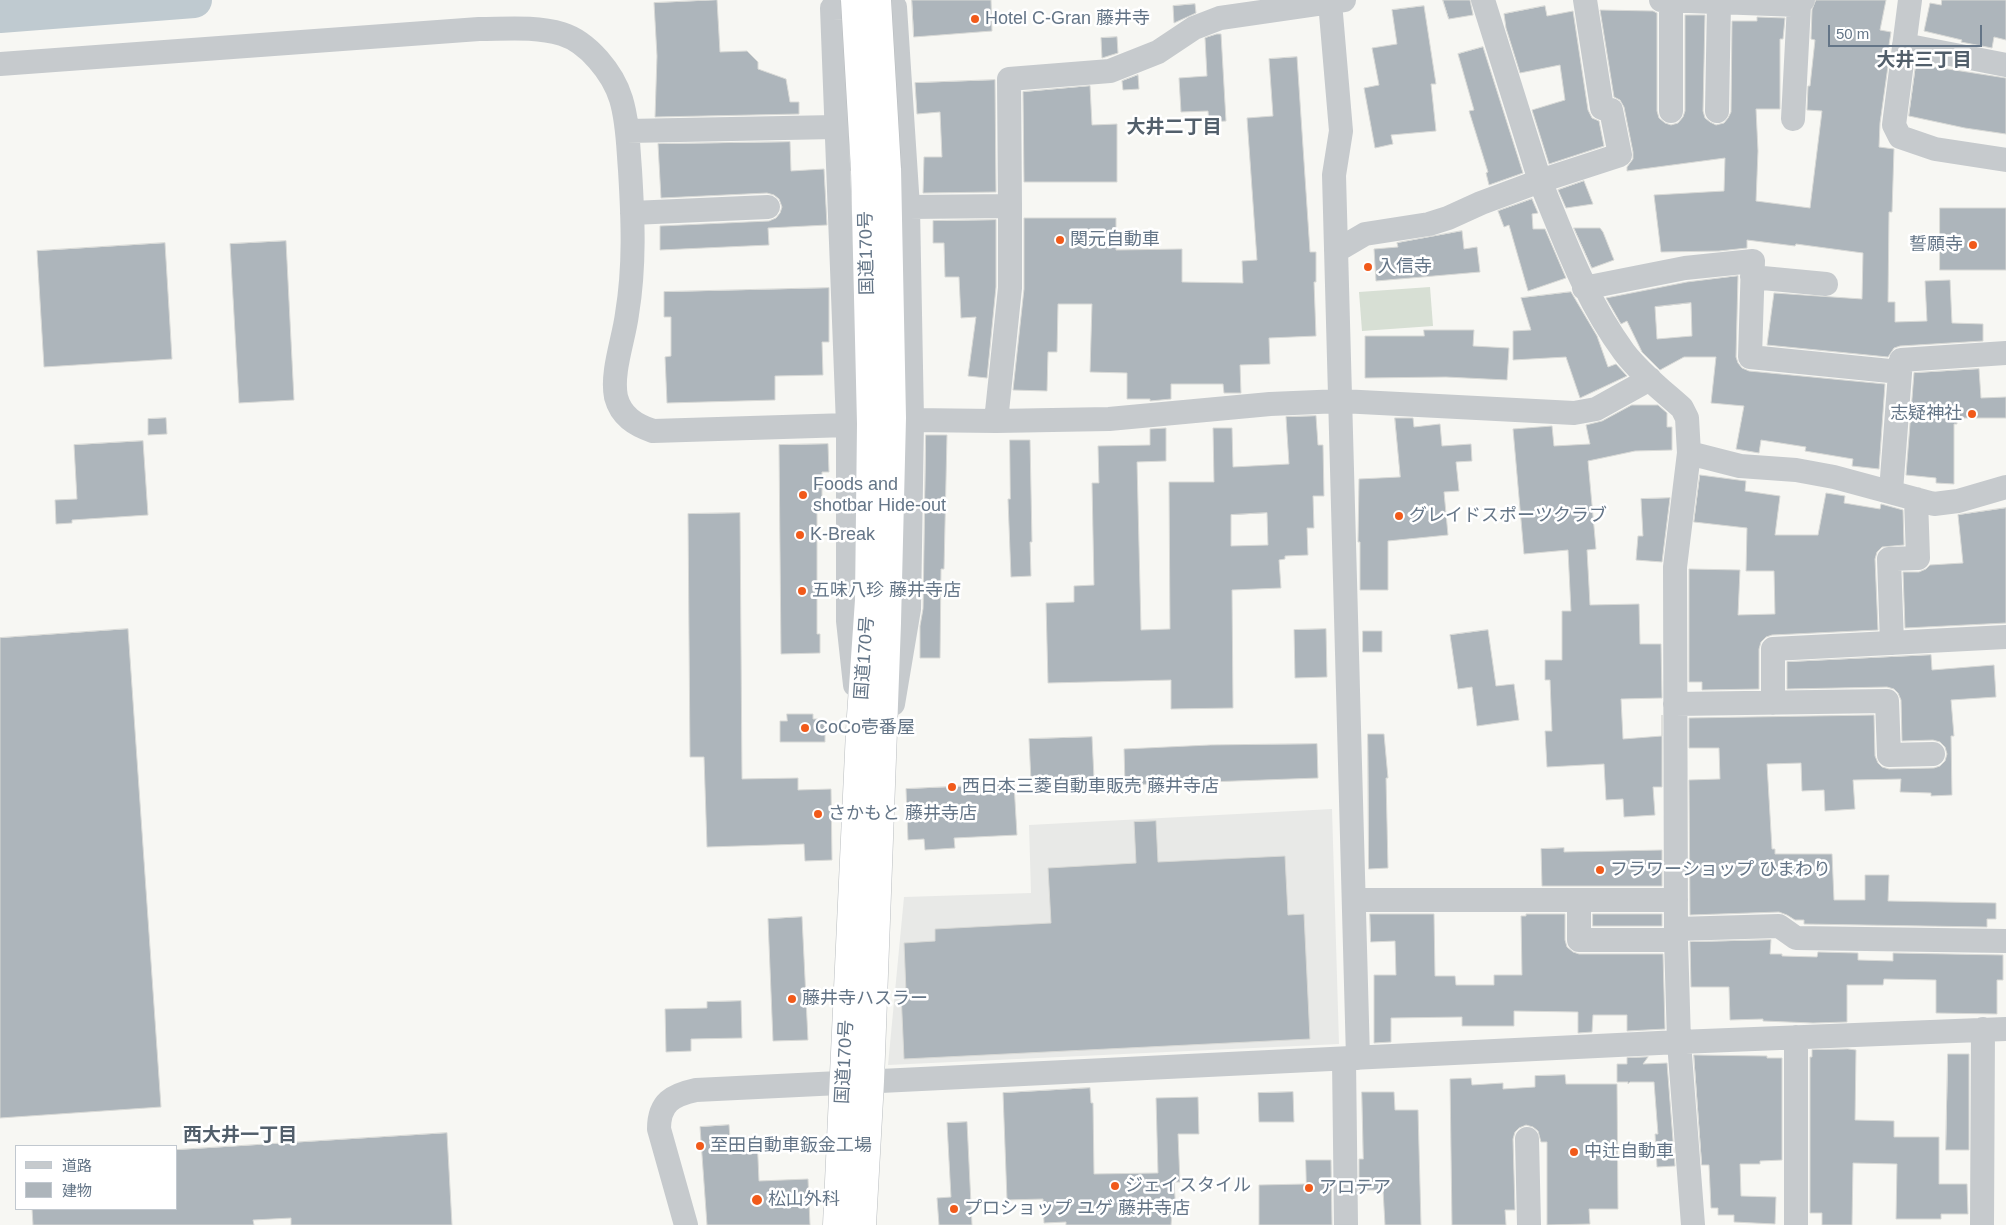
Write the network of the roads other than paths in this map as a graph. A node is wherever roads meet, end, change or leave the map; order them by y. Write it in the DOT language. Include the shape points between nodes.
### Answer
graph roads {
  1 [pos="855,0"];
  2 [pos="877,0"];
  3 [pos="1483,0"];
  4 [pos="1584,0"];
  5 [pos="1661,0"];
  6 [pos="1671,0"];
  7 [pos="1910,0"];
  8 [pos="1338,1"];
  9 [pos="1719,2"];
  10 [pos="1801,2"];
  11 [pos="1904,45"];
  12 [pos="0,64"];
  13 [pos="2006,65"];
  14 [pos="1671,111"];
  15 [pos="1717,112"];
  16 [pos="1793,119"];
  17 [pos="836,127"];
  18 [pos="627,131"];
  19 [pos="2006,160"];
  20 [pos="876,169"];
  21 [pos="1540,181"];
  22 [pos="1010,206"];
  23 [pos="768,207"];
  24 [pos="908,207"];
  25 [pos="632,213"];
  26 [pos="1336,251"];
  27 [pos="1752,277"];
  28 [pos="1826,284"];
  29 [pos="1584,288"];
  30 [pos="2006,353"];
  31 [pos="1900,372"];
  32 [pos="1650,379"];
  33 [pos="1341,401"];
  34 [pos="912,420"];
  35 [pos="996,421"];
  36 [pos="848,425"];
  37 [pos="1689,453"];
  38 [pos="2006,488"];
  39 [pos="1891,492"];
  40 [pos="1916,499"];
  41 [pos="2006,637"];
  42 [pos="1892,643"];
  43 [pos="1773,703"];
  44 [pos="1675,704"];
  45 [pos="860,731"];
  46 [pos="1933,754"];
  47 [pos="881,778"];
  48 [pos="1354,900"];
  49 [pos="1676,900"];
  50 [pos="1580,910"];
  51 [pos="1676,934"];
  52 [pos="2006,941"];
  53 [pos="1983,1029"];
  54 [pos="2006,1029"];
  55 [pos="1796,1037"];
  56 [pos="1680,1042"];
  57 [pos="1351,1058"];
  58 [pos="857,1082"];
  59 [pos="1527,1139"];
  60 [pos="686,1225"];
  61 [pos="837,1225"];
  62 [pos="862,1225"];
  63 [pos="1346,1225"];
  64 [pos="1529,1225"];
  65 [pos="1693,1225"];
  66 [pos="1796,1225"];
  67 [pos="1982,1225"];
  1 -- 20 [label="highway, 国道170号, bridge"];
  2 -- 20 [label="highway, 国道170号, bridge"];
  3 -- 21 [label="street"];
  4 -- 21 [label="street" via="1602,108 1612,110 1620,155"];
  5 -- 6 [label="street"];
  6 -- 9 [label="street"];
  6 -- 14 [label="street"];
  7 -- 11 [label="street"];
  8 -- 22 [label="street" via="1220,18 1194,28 1158,52 1110,71 1009,79"];
  8 -- 26 [label="street" via="1341,131 1334,175"];
  9 -- 10 [label="street"];
  9 -- 15 [label="street"];
  10 -- 16 [label="street"];
  11 -- 13 [label="street"];
  11 -- 19 [label="street" via="1894,125 1900,137 1935,149"];
  12 -- 18 [label="street" via="469,30 536,29 563,34 589,50 608,72 620,98"];
  17 -- 18 [label="street"];
  17 -- 24 [label="street" via="832,8 895,6"];
  17 -- 36 [label="street"];
  18 -- 25 [label="street"];
  20 -- 45 [label="highway, 国道170号" via="869,600"];
  20 -- 47 [label="highway, 国道170号" via="892,418"];
  21 -- 26 [label="street" via="1429,224 1365,234"];
  21 -- 29 [label="street"];
  22 -- 24 [label="street"];
  22 -- 35 [label="street" via="1010,288"];
  23 -- 25 [label="street"];
  24 -- 34 [label="street"];
  25 -- 36 [label="street" via="632,274 615,378 616,396 623,413 638,426 653,430"];
  26 -- 33 [label="street"];
  27 -- 28 [label="street"];
  27 -- 29 [label="street" via="1752,261 1685,268"];
  27 -- 31 [label="street" via="1750,357"];
  29 -- 32 [label="street" via="1625,354"];
  30 -- 31 [label="street" via="1901,360"];
  31 -- 39 [label="street"];
  32 -- 33 [label="street" via="1596,409 1574,413"];
  32 -- 37 [label="street" via="1682,408 1687,418"];
  33 -- 35 [label="street" via="1109,418"];
  33 -- 48 [label="street"];
  34 -- 35 [label="street"];
  34 -- 47 [label="street" via="909,609"];
  36 -- 45 [label="street" via="848,621"];
  37 -- 39 [label="street" via="1740,466 1796,470 1834,477"];
  37 -- 44 [label="street" via="1675,567"];
  38 -- 40 [label="street" via="1934,504"];
  39 -- 40 [label="street"];
  40 -- 42 [label="street" via="1918,558 1889,559"];
  41 -- 42 [label="street"];
  42 -- 43 [label="street" via="1773,649"];
  43 -- 44 [label="street"];
  43 -- 46 [label="street" via="1887,701 1889,755"];
  44 -- 49 [label="street"];
  45 -- 58 [label="highway, 国道170号"];
  47 -- 58 [label="highway, 国道170号"];
  48 -- 49 [label="street"];
  48 -- 57 [label="street"];
  49 -- 51 [label="street"];
  50 -- 51 [label="street" via="1579,940"];
  51 -- 52 [label="street" via="1780,926 1796,938"];
  51 -- 56 [label="street"];
  53 -- 54 [label="street"];
  53 -- 55 [label="street"];
  53 -- 67 [label="street"];
  55 -- 56 [label="street"];
  55 -- 66 [label="street"];
  56 -- 57 [label="street"];
  56 -- 65 [label="street"];
  57 -- 58 [label="street"];
  57 -- 63 [label="street"];
  58 -- 60 [label="street" via="696,1090 677,1094 666,1104 659,1119 659,1129"];
  58 -- 61 [label="highway, 国道170号"];
  58 -- 62 [label="highway, 国道170号"];
  59 -- 64 [label="street"];
}
